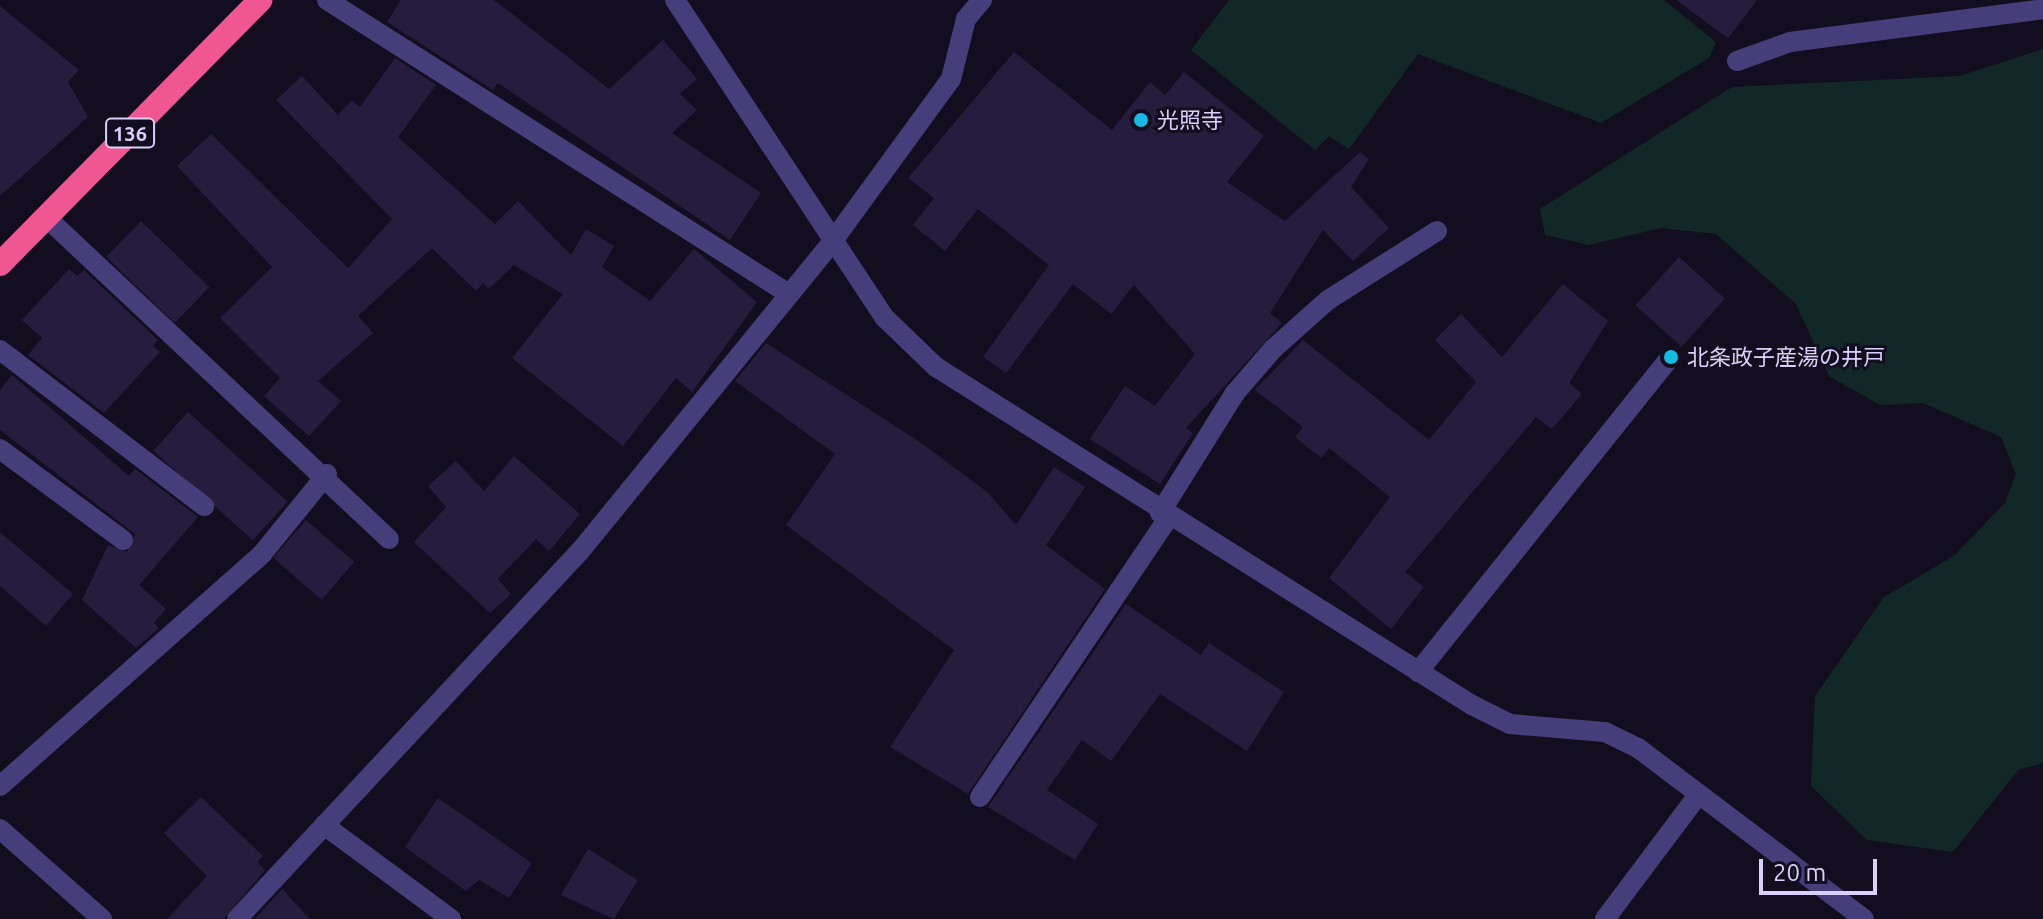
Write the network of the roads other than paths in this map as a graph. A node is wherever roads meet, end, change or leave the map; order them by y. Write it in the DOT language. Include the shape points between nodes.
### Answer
graph roads {
  1 [pos="260,0"];
  2 [pos="327,0"];
  3 [pos="675,0"];
  4 [pos="982,0"];
  5 [pos="2043,9"];
  6 [pos="1737,61"];
  7 [pos="47,218"];
  8 [pos="1437,231"];
  9 [pos="832,242"];
  10 [pos="0,264"];
  11 [pos="789,294"];
  12 [pos="0,350"];
  13 [pos="1666,362"];
  14 [pos="0,449"];
  15 [pos="327,474"];
  16 [pos="204,506"];
  17 [pos="1164,515"];
  18 [pos="389,539"];
  19 [pos="123,540"];
  20 [pos="1418,672"];
  21 [pos="0,786"];
  22 [pos="1699,794"];
  23 [pos="980,797"];
  24 [pos="324,825"];
  25 [pos="4,841"];
  26 [pos="102,919"];
  27 [pos="237,919"];
  28 [pos="451,919"];
  29 [pos="1605,919"];
  30 [pos="1864,919"];
  1 -- 7 [label="highway, 136"];
  2 -- 11 [label="street"];
  3 -- 9 [label="street" via="697,24"];
  4 -- 9 [label="street" via="966,19 951,79"];
  5 -- 6 [label="street" via="1790,42"];
  7 -- 10 [label="highway, 136"];
  7 -- 15 [label="street"];
  8 -- 17 [label="street" via="1328,300 1273,349 1235,393"];
  9 -- 11 [label="street"];
  9 -- 17 [label="street" via="885,318 936,367"];
  11 -- 24 [label="street" via="581,550"];
  12 -- 16 [label="street"];
  13 -- 20 [label="street"];
  14 -- 19 [label="street"];
  15 -- 18 [label="street"];
  15 -- 21 [label="street" via="262,554"];
  17 -- 20 [label="street"];
  17 -- 23 [label="street"];
  20 -- 22 [label="street" via="1510,724 1605,732"];
  22 -- 29 [label="street"];
  22 -- 30 [label="street"];
  24 -- 27 [label="street"];
  24 -- 28 [label="street"];
  25 -- 26 [label="street"];
}
